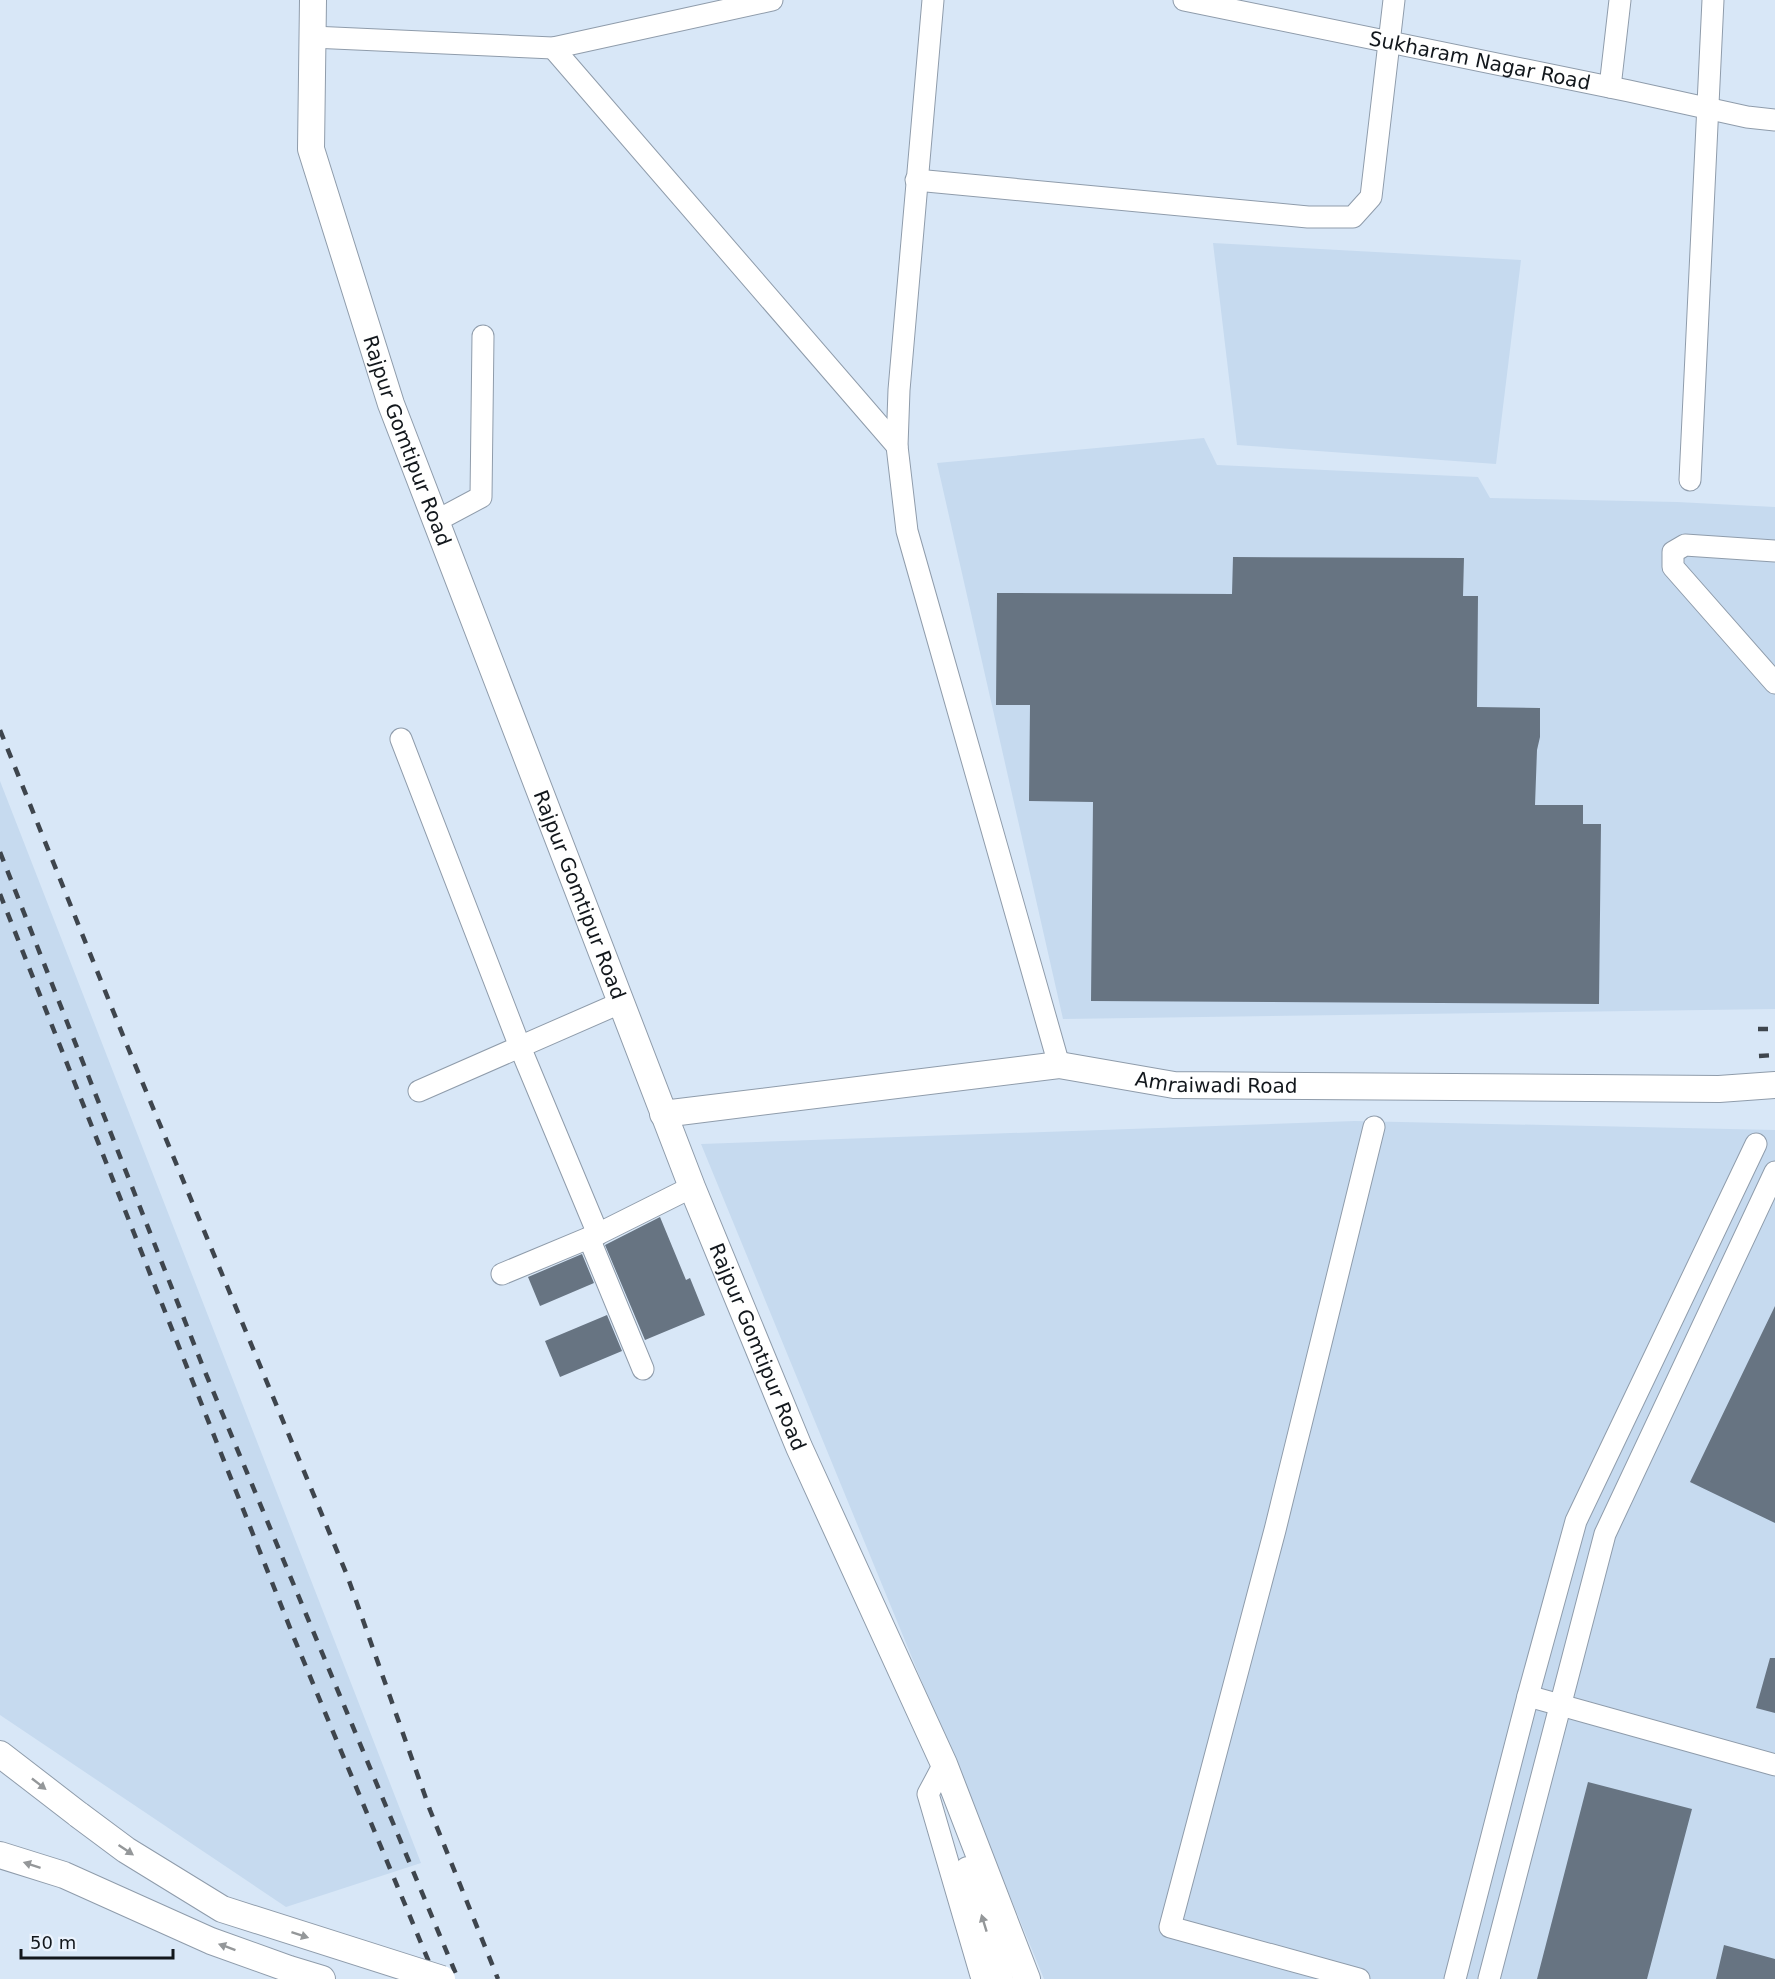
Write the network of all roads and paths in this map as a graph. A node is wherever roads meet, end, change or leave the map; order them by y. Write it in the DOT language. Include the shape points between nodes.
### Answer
graph roads {
  1 [pos="313,0"];
  2 [pos="772,0"];
  3 [pos="933,0"];
  4 [pos="1184,0"];
  5 [pos="1394,0"];
  6 [pos="1620,0"];
  7 [pos="1713,0"];
  8 [pos="312,37"];
  9 [pos="1390,42"];
  10 [pos="553,48"];
  11 [pos="1610,87"];
  12 [pos="1707,109"];
  13 [pos="1775,120"];
  14 [pos="916,180"];
  15 [pos="483,336"];
  16 [pos="897,446"];
  17 [pos="1690,480"];
  18 [pos="436,521"];
  19 [pos="1775,551"];
  20 [pos="1775,683"];
  21 [pos="401,739"];
  22 [pos="620,1003"];
  23 [pos="520,1047"];
  24 [pos="1059,1065"];
  25 [pos="1775,1085"];
  26 [pos="419,1091"];
  27 [pos="663,1114"];
  28 [pos="1374,1127"];
  29 [pos="1756,1144"];
  30 [pos="1743,1171"];
  31 [pos="1772,1178"];
  32 [pos="692,1187"];
  33 [pos="593,1236"];
  34 [pos="502,1274"];
  35 [pos="643,1369"];
  36 [pos="1528,1696"];
  37 [pos="1559,1704"];
  38 [pos="0,1754"];
  39 [pos="944,1764"];
  40 [pos="1775,1765"];
  41 [pos="0,1855"];
  42 [pos="322,1979"];
  43 [pos="442,1979"];
  44 [pos="982,1979"];
  45 [pos="1000,1979"];
  46 [pos="1027,1979"];
  47 [pos="1359,1979"];
  48 [pos="1455,1979"];
  49 [pos="1489,1979"];
  1 -- 8 [label="main road, Rajpur Gomtipur Road"];
  2 -- 10 [label="street"];
  3 -- 14 [label="street"];
  4 -- 9 [label="street, Sukharam Nagar Road"];
  5 -- 9 [label="street"];
  6 -- 11 [label="street"];
  7 -- 12 [label="street"];
  8 -- 10 [label="street"];
  8 -- 18 [label="main road, Rajpur Gomtipur Road" via="311,149 391,404"];
  9 -- 11 [label="street, Sukharam Nagar Road"];
  9 -- 14 [label="street" via="1371,197 1353,217 1308,217"];
  10 -- 16 [label="street"];
  11 -- 12 [label="street, Sukharam Nagar Road"];
  12 -- 13 [label="street, Sukharam Nagar Road"];
  12 -- 17 [label="street"];
  14 -- 16 [label="street"];
  15 -- 18 [label="street" via="481,497"];
  16 -- 24 [label="street" via="907,531"];
  18 -- 22 [label="main road, Rajpur Gomtipur Road"];
  19 -- 20 [label="street" via="1685,545 1673,552 1673,567"];
  21 -- 23 [label="street"];
  22 -- 23 [label="street"];
  22 -- 27 [label="main road, Rajpur Gomtipur Road"];
  23 -- 26 [label="street"];
  23 -- 33 [label="street"];
  24 -- 25 [label="main road, Amraiwadi Road" via="1174,1085 1719,1089"];
  24 -- 27 [label="main road, Amraiwadi Road"];
  27 -- 32 [label="main road, Rajpur Gomtipur Road"];
  28 -- 47 [label="street" via="1275,1530 1170,1927"];
  29 -- 30 [label="street"];
  30 -- 31 [label="street"];
  30 -- 36 [label="street" via="1576,1521"];
  31 -- 37 [label="street" via="1605,1534"];
  32 -- 33 [label="street"];
  32 -- 39 [label="main road, Rajpur Gomtipur Road" via="799,1447"];
  33 -- 34 [label="street"];
  33 -- 35 [label="street"];
  36 -- 37 [label="street"];
  36 -- 48 [label="street"];
  37 -- 40 [label="street"];
  37 -- 49 [label="street"];
  38 -- 43 [label="main road, one-way, bridge" via="126,1850 222,1909"];
  39 -- 44 [label="street" via="928,1794"];
  45 -- 39 [label="main road, one-way" via="953,1818"];
  39 -- 46 [label="main road"];
  42 -- 41 [label="main road, one-way" via="211,1941 64,1875"];
}
